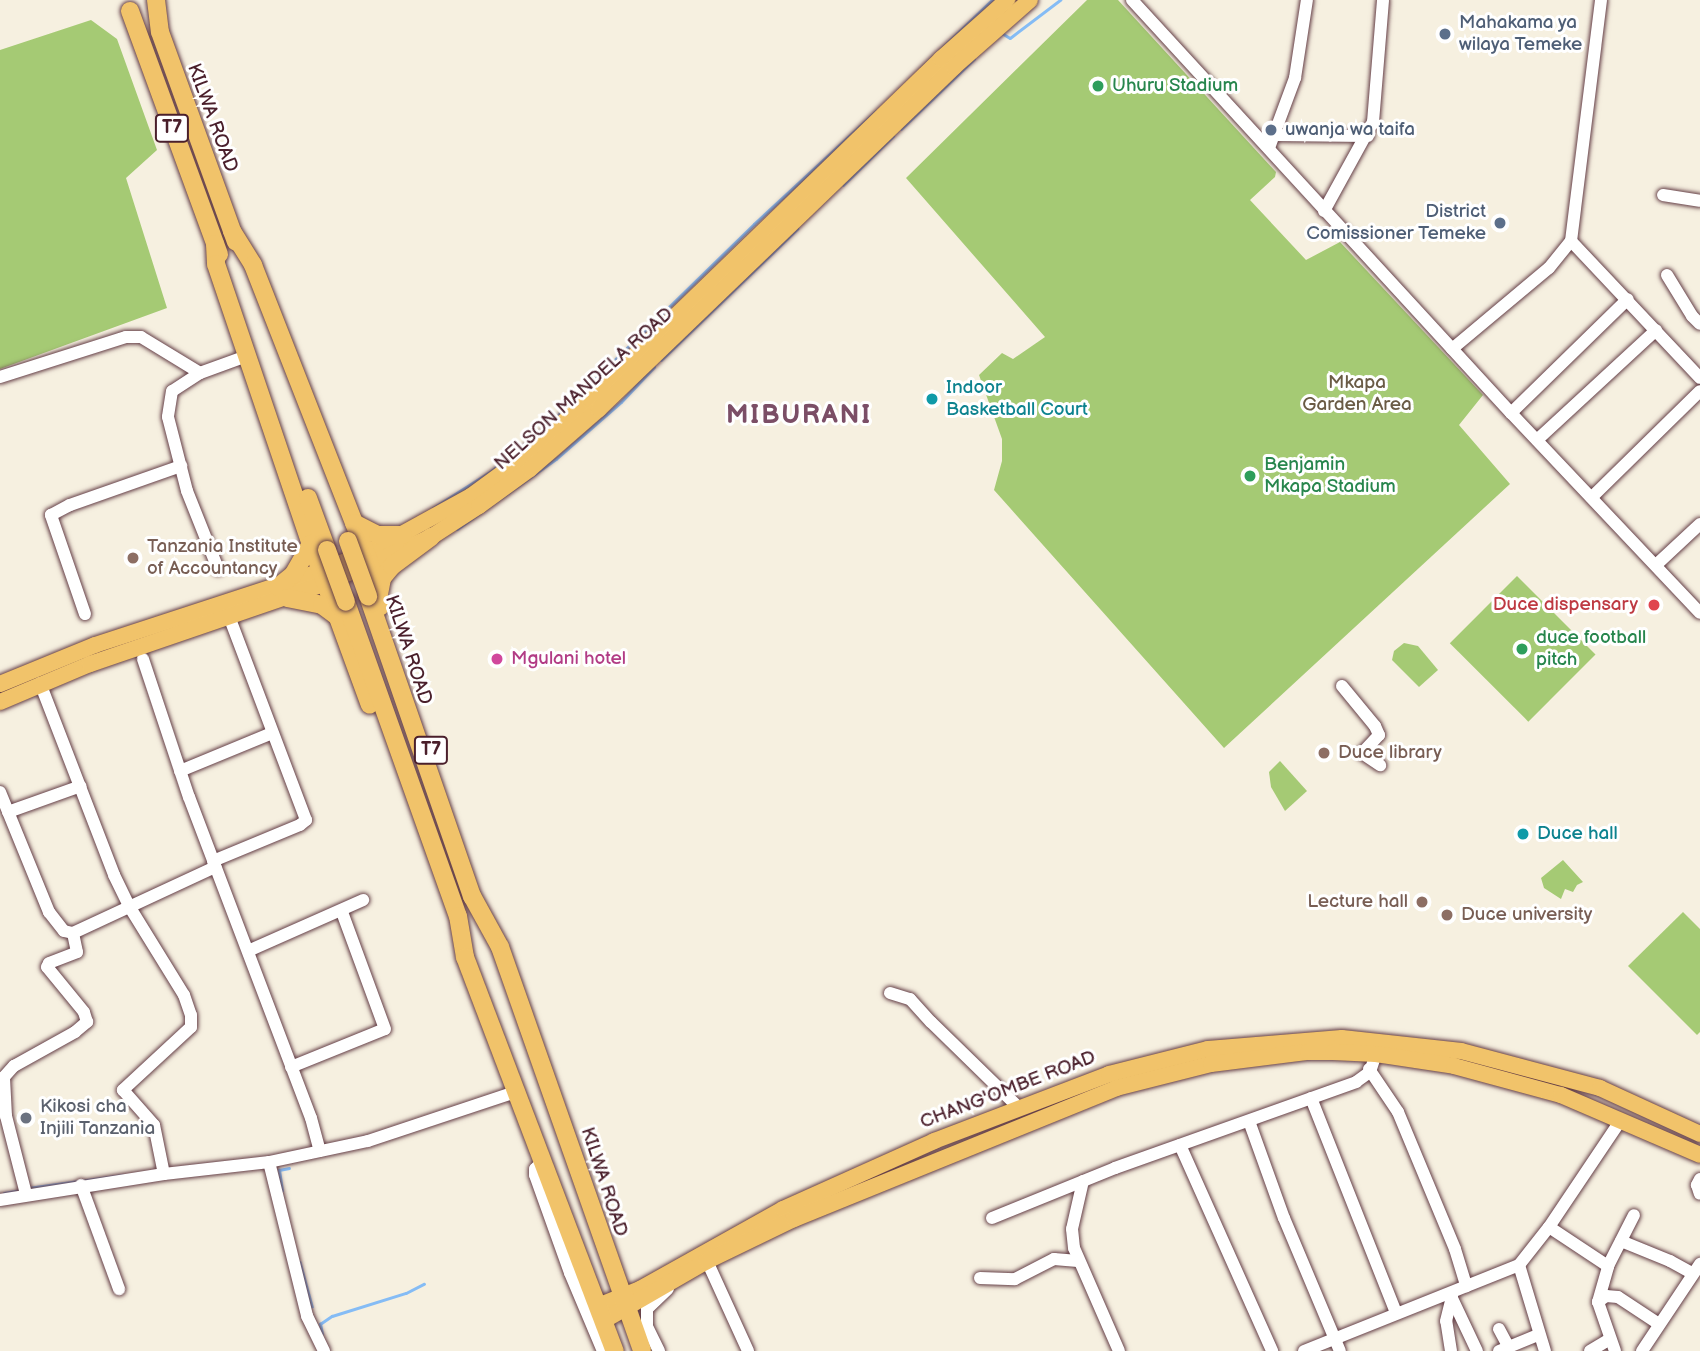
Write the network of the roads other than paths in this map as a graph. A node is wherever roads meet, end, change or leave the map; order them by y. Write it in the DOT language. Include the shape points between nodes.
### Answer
graph roads {
  1 [pos="156,0"];
  2 [pos="1007,0"];
  3 [pos="1030,0"];
  4 [pos="1132,0"];
  5 [pos="1307,0"];
  6 [pos="1383,0"];
  7 [pos="1601,0"];
  8 [pos="125,5"];
  9 [pos="1275,135"];
  10 [pos="1368,135"];
  11 [pos="1269,148"];
  12 [pos="1663,195"];
  13 [pos="1700,201"];
  14 [pos="1324,211"];
  15 [pos="232,231"];
  16 [pos="1571,241"];
  17 [pos="215,244"];
  18 [pos="1667,275"];
  19 [pos="1628,299"];
  20 [pos="1700,324"];
  21 [pos="1656,330"];
  22 [pos="1452,349"];
  23 [pos="247,356"];
  24 [pos="200,373"];
  25 [pos="0,377"];
  26 [pos="1700,377"];
  27 [pos="1700,391"];
  28 [pos="1511,413"];
  29 [pos="1537,440"];
  30 [pos="181,467"];
  31 [pos="1592,497"];
  32 [pos="354,523"];
  33 [pos="1700,524"];
  34 [pos="403,535"];
  35 [pos="431,537"];
  36 [pos="319,547"];
  37 [pos="367,559"];
  38 [pos="1656,565"];
  39 [pos="218,569"];
  40 [pos="324,577"];
  41 [pos="283,592"];
  42 [pos="374,600"];
  43 [pos="342,610"];
  44 [pos="1700,612"];
  45 [pos="85,614"];
  46 [pos="229,616"];
  47 [pos="143,659"];
  48 [pos="40,683"];
  49 [pos="0,684"];
  50 [pos="1342,686"];
  51 [pos="0,702"];
  52 [pos="272,733"];
  53 [pos="1380,765"];
  54 [pos="180,771"];
  55 [pos="81,786"];
  56 [pos="0,792"];
  57 [pos="8,812"];
  58 [pos="214,864"];
  59 [pos="363,900"];
  60 [pos="129,906"];
  61 [pos="342,912"];
  62 [pos="73,933"];
  63 [pos="248,951"];
  64 [pos="890,993"];
  65 [pos="1372,1061"];
  66 [pos="291,1067"];
  67 [pos="519,1091"];
  68 [pos="1311,1098"];
  69 [pos="1291,1106"];
  70 [pos="1019,1108"];
  71 [pos="1621,1120"];
  72 [pos="1249,1121"];
  73 [pos="1320,1121"];
  74 [pos="1700,1134"];
  75 [pos="1180,1145"];
  76 [pos="320,1151"];
  77 [pos="1700,1155"];
  78 [pos="543,1161"];
  79 [pos="269,1162"];
  80 [pos="164,1174"];
  81 [pos="1700,1179"];
  82 [pos="1083,1181"];
  83 [pos="81,1185"];
  84 [pos="26,1194"];
  85 [pos="1700,1194"];
  86 [pos="0,1200"];
  87 [pos="1634,1214"];
  88 [pos="992,1218"];
  89 [pos="1549,1227"];
  90 [pos="1621,1241"];
  91 [pos="1078,1261"];
  92 [pos="707,1262"];
  93 [pos="1519,1265"];
  94 [pos="1608,1266"];
  95 [pos="1697,1269"];
  96 [pos="980,1278"];
  97 [pos="675,1280"];
  98 [pos="1466,1286"];
  99 [pos="120,1289"];
  100 [pos="645,1292"];
  101 [pos="620,1295"];
  102 [pos="1451,1295"];
  103 [pos="1598,1302"];
  104 [pos="600,1313"];
  105 [pos="1396,1313"];
  106 [pos="1659,1324"];
  107 [pos="633,1328"];
  108 [pos="1499,1329"];
  109 [pos="1538,1335"];
  110 [pos="1334,1338"];
  111 [pos="1612,1345"];
  112 [pos="1504,1349"];
  113 [pos="1306,1350"];
  114 [pos="324,1351"];
  115 [pos="603,1351"];
  116 [pos="615,1351"];
  117 [pos="642,1351"];
  118 [pos="659,1351"];
  119 [pos="748,1351"];
  120 [pos="1119,1351"];
  121 [pos="1272,1351"];
  122 [pos="1340,1351"];
  123 [pos="1451,1351"];
  124 [pos="1477,1351"];
  125 [pos="1545,1351"];
  126 [pos="1590,1351"];
  127 [pos="1642,1351"];
  1 -- 8 [label="highway, T7" via="143,12"];
  1 -- 15 [label="highway, KILWA ROAD / T7" via="160,32"];
  2 -- 34 [label="main road, NELSON MANDELA ROAD" via="545,440 471,496"];
  3 -- 35 [label="main road, NELSON MANDELA ROAD" via="963,58 599,409 509,485"];
  4 -- 11 [label="street"];
  5 -- 9 [label="street" via="1295,78"];
  6 -- 10 [label="street" via="1376,101"];
  7 -- 16 [label="street"];
  8 -- 17 [label="highway, T7"];
  9 -- 10 [label="street"];
  9 -- 11 [label="street"];
  10 -- 14 [label="street"];
  11 -- 14 [label="street"];
  12 -- 13 [label="street"];
  14 -- 22 [label="street"];
  15 -- 32 [label="highway, T7" via="253,265"];
  15 -- 42 [label="highway, KILWA ROAD / T7, bridge"];
  16 -- 19 [label="street"];
  16 -- 22 [label="street" via="1549,268"];
  17 -- 23 [label="highway, T7" via="216,264"];
  17 -- 36 [label="highway, T7"];
  18 -- 20 [label="street"];
  19 -- 21 [label="street"];
  19 -- 28 [label="street"];
  21 -- 26 [label="street"];
  21 -- 29 [label="street"];
  22 -- 28 [label="street"];
  23 -- 24 [label="street"];
  23 -- 36 [label="highway, T7"];
  24 -- 25 [label="street" via="141,337 126,337"];
  24 -- 30 [label="street" via="172,391 169,399 168,417"];
  27 -- 31 [label="street"];
  28 -- 29 [label="street"];
  29 -- 31 [label="street"];
  30 -- 39 [label="street"];
  30 -- 45 [label="street" via="51,515"];
  31 -- 38 [label="street"];
  32 -- 34 [label="highway" via="378,535"];
  32 -- 37 [label="highway, T7"];
  33 -- 38 [label="street"];
  34 -- 37 [label="main road, NELSON MANDELA ROAD"];
  35 -- 37 [label="main road, NELSON MANDELA ROAD"];
  35 -- 42 [label="highway" via="382,578"];
  36 -- 40 [label="highway, T7"];
  36 -- 41 [label="highway"];
  36 -- 43 [label="highway, T7, bridge"];
  37 -- 40 [label="main road, NELSON MANDELA ROAD"];
  37 -- 42 [label="highway, T7"];
  38 -- 44 [label="street"];
  40 -- 41 [label="main road, NELSON MANDELA ROAD"];
  40 -- 43 [label="highway, T7"];
  41 -- 43 [label="highway"];
  41 -- 46 [label="main road, NELSON MANDELA ROAD"];
  41 -- 49 [label="main road, NELSON MANDELA ROAD" via="95,645"];
  42 -- 101 [label="highway, KILWA ROAD / T7" via="471,896 500,947"];
  43 -- 67 [label="highway, T7"];
  46 -- 48 [label="main road, NELSON MANDELA ROAD"];
  46 -- 52 [label="street"];
  47 -- 54 [label="street"];
  48 -- 51 [label="main road, NELSON MANDELA ROAD"];
  48 -- 55 [label="street"];
  50 -- 53 [label="street" via="1375,726 1379,735 1362,753"];
  52 -- 54 [label="street"];
  52 -- 58 [label="street" via="306,820"];
  54 -- 58 [label="street"];
  55 -- 57 [label="street"];
  55 -- 60 [label="street"];
  56 -- 57 [label="street"];
  57 -- 62 [label="street" via="54,921"];
  58 -- 60 [label="street"];
  58 -- 63 [label="street"];
  59 -- 61 [label="street"];
  60 -- 62 [label="street"];
  60 -- 80 [label="street" via="184,995 191,1015 191,1027 123,1090 154,1125"];
  61 -- 63 [label="street"];
  61 -- 66 [label="street" via="384,1029"];
  62 -- 84 [label="street" via="78,950 47,967 87,1022 14,1066 4,1077 6,1116"];
  63 -- 66 [label="street"];
  64 -- 70 [label="street" via="910,999"];
  65 -- 68 [label="street" via="1367,1076"];
  65 -- 71 [label="main road, CHANG'OMBE ROAD" via="1454,1066 1515,1080"];
  65 -- 92 [label="main road, CHANG'OMBE ROAD" via="1308,1052 1211,1064 1135,1081 794,1219"];
  65 -- 98 [label="street" via="1398,1112"];
  66 -- 76 [label="street"];
  67 -- 76 [label="street" via="368,1141"];
  67 -- 78 [label="highway, T7"];
  68 -- 69 [label="street"];
  68 -- 73 [label="street"];
  69 -- 72 [label="street"];
  69 -- 73 [label="street"];
  70 -- 74 [label="main road, CHANG'OMBE ROAD" via="1179,1054 1342,1038 1461,1051 1557,1074 1643,1105"];
  70 -- 100 [label="main road, CHANG'OMBE ROAD" via="934,1140 783,1209"];
  71 -- 77 [label="main road, CHANG'OMBE ROAD"];
  71 -- 89 [label="street"];
  72 -- 75 [label="street"];
  72 -- 110 [label="street" via="1283,1219"];
  73 -- 105 [label="street"];
  75 -- 82 [label="street"];
  75 -- 121 [label="street"];
  76 -- 79 [label="street"];
  78 -- 104 [label="highway, T7"];
  78 -- 115 [label="street" via="535,1175"];
  79 -- 80 [label="street"];
  79 -- 114 [label="street" via="307,1317"];
  80 -- 83 [label="street"];
  81 -- 85 [label="street"];
  82 -- 88 [label="street"];
  82 -- 91 [label="street" via="1072,1229"];
  83 -- 84 [label="street"];
  83 -- 99 [label="street"];
  84 -- 86 [label="street"];
  87 -- 90 [label="street"];
  89 -- 93 [label="street"];
  89 -- 94 [label="street"];
  90 -- 94 [label="street"];
  90 -- 95 [label="street"];
  91 -- 96 [label="street" via="1054,1259 1015,1279"];
  91 -- 120 [label="street"];
  92 -- 97 [label="main road, CHANG'OMBE ROAD"];
  92 -- 119 [label="street"];
  93 -- 98 [label="street"];
  93 -- 109 [label="street"];
  94 -- 103 [label="street"];
  95 -- 106 [label="street"];
  97 -- 100 [label="main road, CHANG'OMBE ROAD"];
  97 -- 118 [label="street" via="647,1309 647,1326"];
  98 -- 102 [label="street"];
  100 -- 101 [label="main road, CHANG'OMBE ROAD"];
  100 -- 101 [label="main road" via="623,1286"];
  100 -- 107 [label="main road"];
  101 -- 104 [label="main road, CHANG'OMBE ROAD"];
  101 -- 107 [label="highway, KILWA ROAD / T7"];
  102 -- 105 [label="street"];
  102 -- 123 [label="street" via="1447,1321"];
  102 -- 124 [label="street"];
  103 -- 106 [label="street" via="1606,1296 1618,1297"];
  103 -- 111 [label="street"];
  104 -- 116 [label="highway, T7"];
  105 -- 110 [label="street"];
  106 -- 127 [label="street"];
  107 -- 117 [label="highway, KILWA ROAD / T7"];
  108 -- 112 [label="street"];
  109 -- 112 [label="street"];
  109 -- 125 [label="street"];
  110 -- 113 [label="street"];
  110 -- 122 [label="street"];
  111 -- 126 [label="street"];
}
